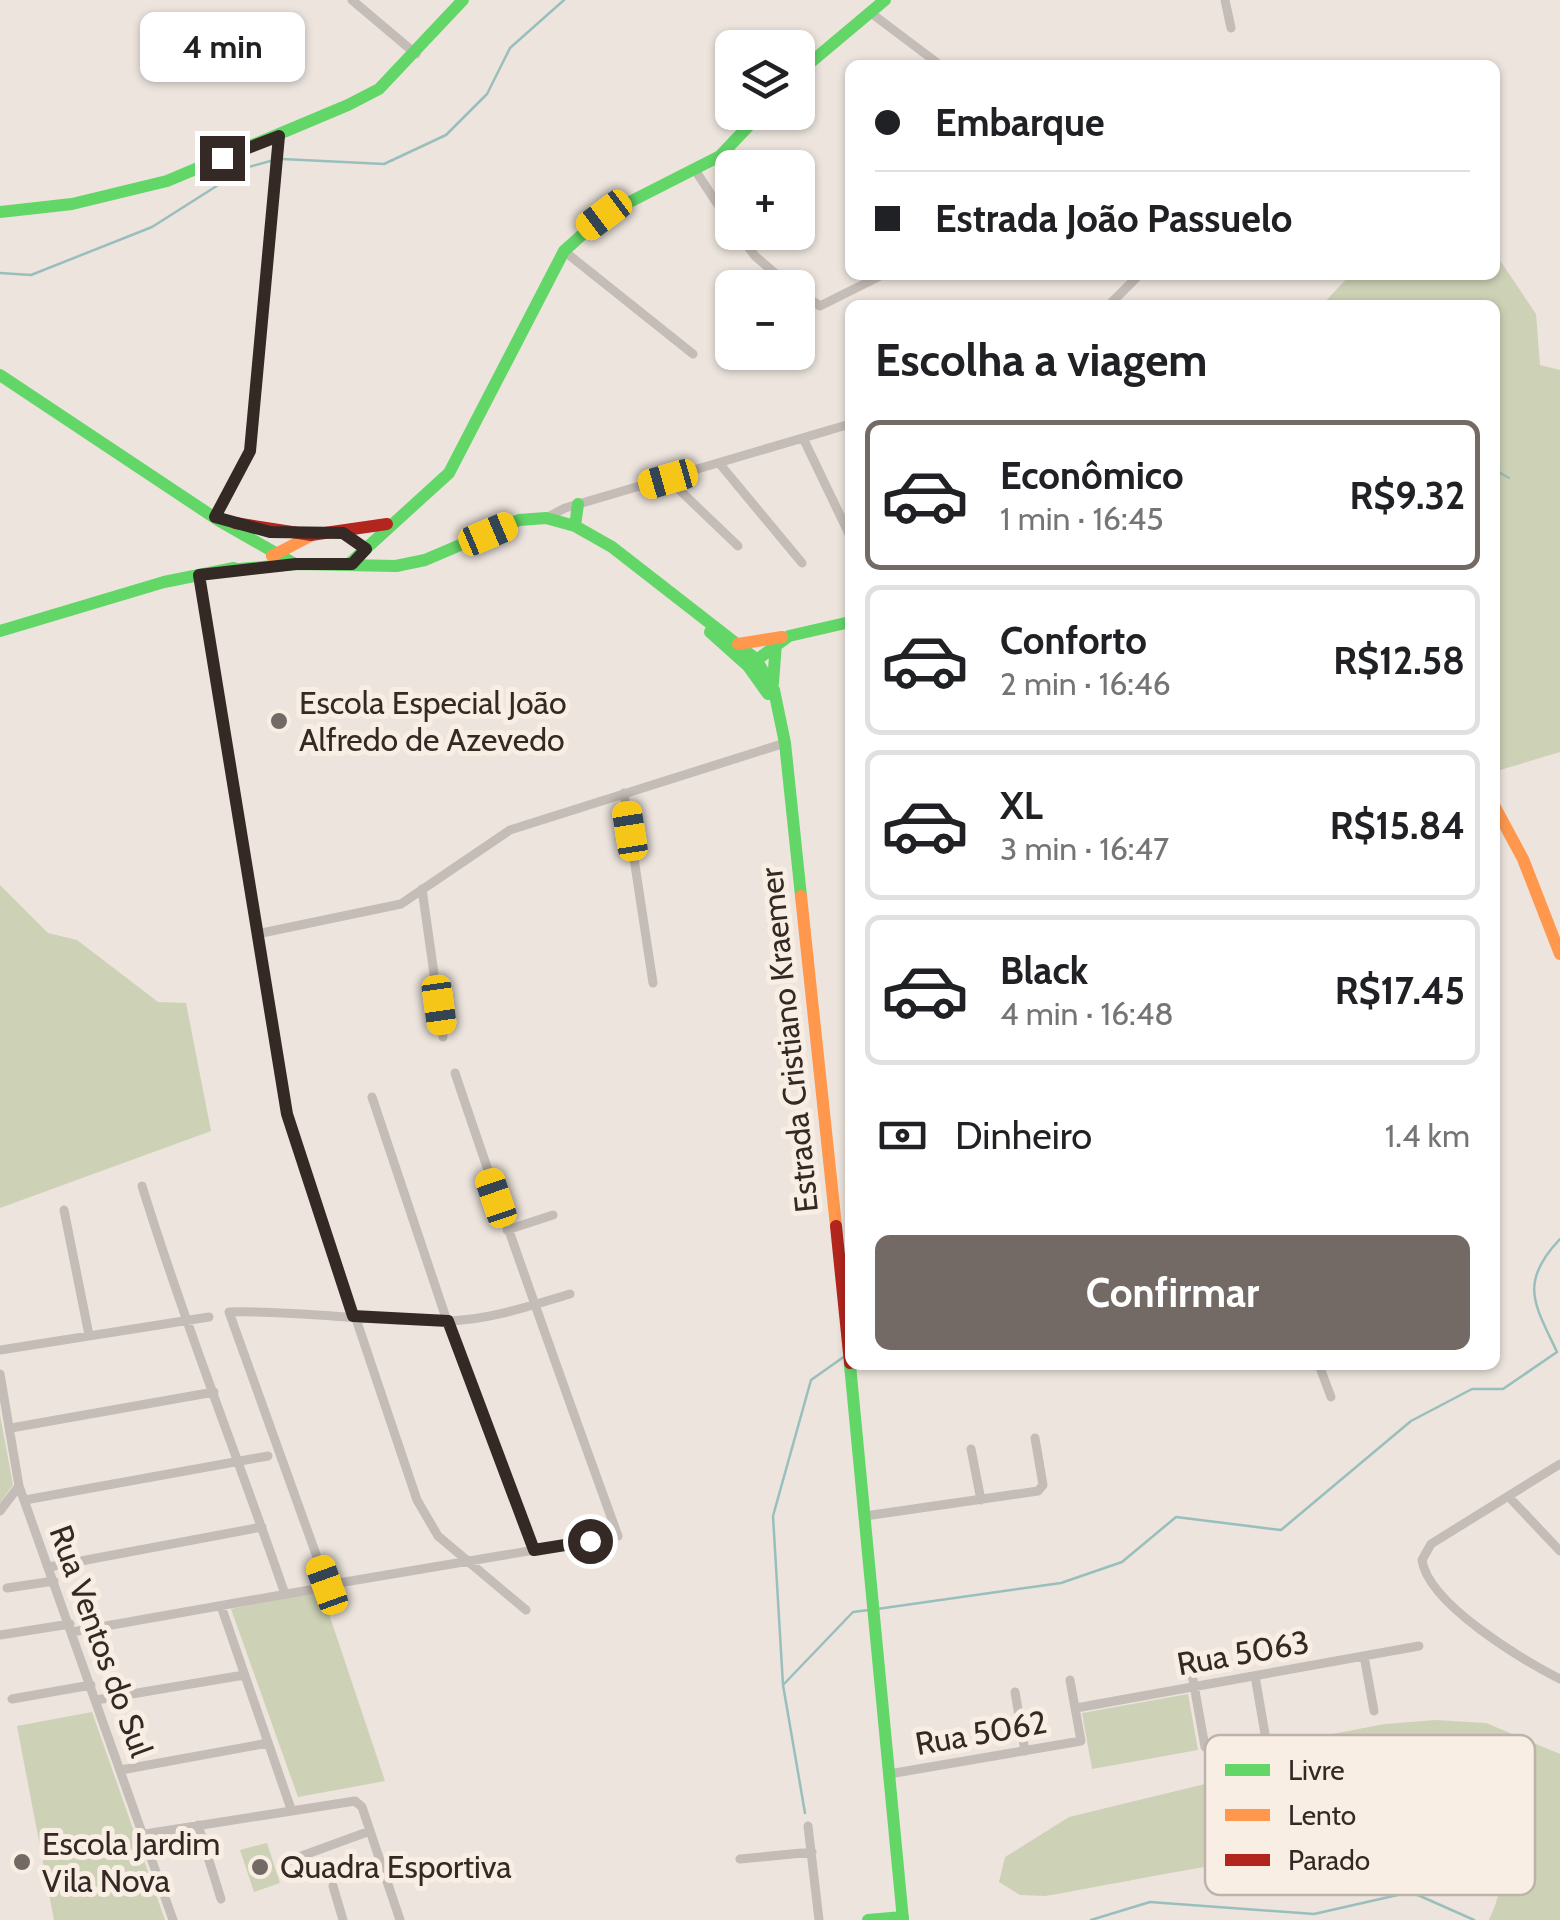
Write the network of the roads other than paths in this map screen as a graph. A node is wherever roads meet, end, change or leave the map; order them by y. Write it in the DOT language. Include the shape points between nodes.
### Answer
graph roads {
  1 [pos="352,0"];
  2 [pos="463,0"];
  3 [pos="886,0"];
  4 [pos="1225,0"];
  5 [pos="871,14"];
  6 [pos="1231,28"];
  7 [pos="416,54"];
  8 [pos="815,59"];
  9 [pos="933,60"];
  10 [pos="745,130"];
  11 [pos="279,136"];
  12 [pos="695,170"];
  13 [pos="715,200"];
  14 [pos="0,212"];
  15 [pos="751,250"];
  16 [pos="564,251"];
  17 [pos="772,270"];
  18 [pos="872,280"];
  19 [pos="1134,280"];
  20 [pos="1114,300"];
  21 [pos="815,303"];
  22 [pos="694,354"];
  23 [pos="0,375"];
  24 [pos="845,425"];
  25 [pos="803,438"];
  26 [pos="719,463"];
  27 [pos="668,479"];
  28 [pos="578,504"];
  29 [pos="215,517"];
  30 [pos="552,519"];
  31 [pos="399,520"];
  32 [pos="575,526"];
  33 [pos="845,526"];
  34 [pos="343,533"];
  35 [pos="314,534"];
  36 [pos="738,546"];
  37 [pos="366,549"];
  38 [pos="276,553"];
  39 [pos="802,563"];
  40 [pos="296,564"];
  41 [pos="343,565"];
  42 [pos="382,567"];
  43 [pos="227,570"];
  44 [pos="199,575"];
  45 [pos="676,599"];
  46 [pos="845,623"];
  47 [pos="0,630"];
  48 [pos="789,636"];
  49 [pos="776,643"];
  50 [pos="738,644"];
  51 [pos="752,663"];
  52 [pos="774,690"];
  53 [pos="777,712"];
  54 [pos="785,743"];
  55 [pos="624,793"];
  56 [pos="1500,816"];
  57 [pos="422,889"];
  58 [pos="257,934"];
  59 [pos="1556,934"];
  60 [pos="1560,954"];
  61 [pos="653,982"];
  62 [pos="444,1037"];
  63 [pos="455,1073"];
  64 [pos="372,1098"];
  65 [pos="142,1186"];
  66 [pos="64,1210"];
  67 [pos="553,1215"];
  68 [pos="507,1230"];
  69 [pos="570,1294"];
  70 [pos="534,1304"];
  71 [pos="845,1314"];
  72 [pos="353,1316"];
  73 [pos="210,1317"];
  74 [pos="184,1321"];
  75 [pos="448,1321"];
  76 [pos="90,1334"];
  77 [pos="0,1350"];
  78 [pos="850,1370"];
  79 [pos="1322,1370"];
  80 [pos="0,1374"];
  81 [pos="214,1392"];
  82 [pos="1331,1397"];
  83 [pos="11,1428"];
  84 [pos="1035,1438"];
  85 [pos="971,1449"];
  86 [pos="268,1456"];
  87 [pos="239,1462"];
  88 [pos="1560,1464"];
  89 [pos="19,1486"];
  90 [pos="1509,1497"];
  91 [pos="24,1500"];
  92 [pos="981,1500"];
  93 [pos="0,1511"];
  94 [pos="865,1516"];
  95 [pos="262,1527"];
  96 [pos="534,1550"];
  97 [pos="1560,1551"];
  98 [pos="465,1562"];
  99 [pos="49,1567"];
  100 [pos="54,1581"];
  101 [pos="6,1588"];
  102 [pos="315,1589"];
  103 [pos="285,1594"];
  104 [pos="220,1606"];
  105 [pos="526,1610"];
  106 [pos="71,1628"];
  107 [pos="0,1635"];
  108 [pos="1419,1646"];
  109 [pos="1364,1656"];
  110 [pos="1189,1658"];
  111 [pos="244,1675"];
  112 [pos="1255,1676"];
  113 [pos="1560,1679"];
  114 [pos="1070,1680"];
  115 [pos="91,1686"];
  116 [pos="1194,1687"];
  117 [pos="1015,1692"];
  118 [pos="12,1699"];
  119 [pos="96,1700"];
  120 [pos="1076,1708"];
  121 [pos="1374,1711"];
  122 [pos="1265,1734"];
  123 [pos="268,1744"];
  124 [pos="1205,1747"];
  125 [pos="1025,1751"];
  126 [pos="121,1770"];
  127 [pos="889,1774"];
  128 [pos="290,1809"];
  129 [pos="198,1825"];
  130 [pos="808,1826"];
  131 [pos="370,1832"];
  132 [pos="144,1834"];
  133 [pos="812,1852"];
  134 [pos="740,1859"];
  135 [pos="285,1862"];
  136 [pos="333,1886"];
  137 [pos="221,1900"];
  138 [pos="903,1918"];
  139 [pos="173,1920"];
  140 [pos="343,1920"];
  141 [pos="400,1920"];
  142 [pos="819,1920"];
  143 [pos="868,1920"];
  1 -- 7 [label="street"];
  2 -- 7 [label="main road"];
  3 -- 5 [label="main road"];
  4 -- 6 [label="street"];
  5 -- 8 [label="main road"];
  5 -- 9 [label="street"];
  7 -- 11 [label="main road" via="379,89"];
  10 -- 12 [label="main road"];
  11 -- 14 [label="main road" via="166,181 72,204"];
  11 -- 29 [label="street" via="250,451"];
  12 -- 13 [label="street"];
  12 -- 16 [label="main road" via="604,215"];
  15 -- 17 [label="street"];
  16 -- 22 [label="street"];
  16 -- 31 [label="main road" via="462,454 433,492"];
  18 -- 21 [label="street"];
  19 -- 20 [label="street"];
  23 -- 29 [label="main road" via="82,423"];
  24 -- 25 [label="street"];
  25 -- 26 [label="street"];
  25 -- 33 [label="street"];
  26 -- 27 [label="street"];
  26 -- 39 [label="street"];
  27 -- 28 [label="street"];
  27 -- 36 [label="street"];
  28 -- 30 [label="street"];
  28 -- 32 [label="main road"];
  29 -- 35 [label="main road" via="257,530"];
  29 -- 38 [label="main road"];
  30 -- 32 [label="main road, Estrada Cristiano Kraemer"];
  30 -- 42 [label="main road" via="519,520 426,560"];
  31 -- 34 [label="main road"];
  31 -- 37 [label="main road"];
  32 -- 45 [label="main road, Estrada Cristiano Kraemer"];
  34 -- 35 [label="main road"];
  34 -- 37 [label="main road"];
  35 -- 38 [label="main road"];
  37 -- 41 [label="main road"];
  37 -- 42 [label="main road"];
  38 -- 40 [label="main road"];
  38 -- 43 [label="main road"];
  40 -- 41 [label="main road"];
  40 -- 43 [label="main road"];
  41 -- 42 [label="main road"];
  43 -- 44 [label="main road"];
  44 -- 47 [label="main road"];
  44 -- 58 [label="street"];
  45 -- 50 [label="main road, Estrada Cristiano Kraemer"];
  45 -- 51 [label="main road, Estrada Cristiano Kraemer"];
  46 -- 48 [label="main road"];
  48 -- 49 [label="main road"];
  48 -- 50 [label="main road"];
  49 -- 51 [label="main road"];
  49 -- 52 [label="main road"];
  50 -- 51 [label="main road, Estrada Cristiano Kraemer"];
  51 -- 52 [label="main road, Estrada Cristiano Kraemer"];
  51 -- 53 [label="main road, Estrada Cristiano Kraemer"];
  52 -- 53 [label="main road, Estrada Cristiano Kraemer"];
  53 -- 54 [label="main road, Estrada Cristiano Kraemer"];
  54 -- 55 [label="street"];
  54 -- 71 [label="main road, Estrada Cristiano Kraemer"];
  55 -- 57 [label="street" via="510,830"];
  55 -- 61 [label="street"];
  56 -- 59 [label="main road"];
  57 -- 58 [label="street" via="401,904"];
  57 -- 62 [label="street"];
  58 -- 72 [label="street" via="287,1114"];
  59 -- 60 [label="main road"];
  63 -- 68 [label="street"];
  64 -- 75 [label="street"];
  65 -- 74 [label="street"];
  66 -- 76 [label="street"];
  67 -- 68 [label="street"];
  68 -- 70 [label="street"];
  69 -- 70 [label="street"];
  70 -- 75 [label="street"];
  70 -- 96 [label="street" via="618,1536"];
  72 -- 75 [label="street"];
  72 -- 98 [label="street" via="418,1500 438,1536"];
  72 -- 98 [label="street" via="229,1312 327,1585"];
  73 -- 74 [label="street"];
  74 -- 76 [label="street"];
  74 -- 81 [label="street"];
  75 -- 96 [label="street"];
  76 -- 77 [label="street"];
  78 -- 94 [label="main road, Estrada Cristiano Kraemer"];
  79 -- 82 [label="street"];
  80 -- 83 [label="street, Rua Ventos do Sul"];
  81 -- 83 [label="street"];
  81 -- 87 [label="street"];
  83 -- 89 [label="street, Rua Ventos do Sul"];
  84 -- 92 [label="street" via="1041,1489"];
  85 -- 92 [label="street"];
  86 -- 87 [label="street"];
  87 -- 91 [label="street"];
  87 -- 95 [label="street"];
  88 -- 90 [label="street"];
  89 -- 91 [label="street, Rua Ventos do Sul"];
  89 -- 93 [label="street"];
  90 -- 97 [label="street"];
  90 -- 113 [label="street" via="1430,1544 1423,1567 1472,1624"];
  91 -- 99 [label="street, Rua Ventos do Sul"];
  92 -- 94 [label="street"];
  94 -- 127 [label="main road, Estrada Cristiano Kraemer"];
  95 -- 99 [label="street"];
  95 -- 103 [label="street"];
  96 -- 98 [label="street"];
  98 -- 105 [label="street"];
  99 -- 100 [label="street, Rua Ventos do Sul"];
  100 -- 101 [label="street"];
  100 -- 106 [label="street, Rua Ventos do Sul"];
  102 -- 103 [label="street"];
  103 -- 104 [label="street"];
  104 -- 106 [label="street"];
  104 -- 111 [label="street"];
  106 -- 107 [label="street"];
  106 -- 115 [label="street, Rua Ventos do Sul"];
  108 -- 109 [label="street, Rua 5063"];
  109 -- 112 [label="street, Rua 5063"];
  109 -- 121 [label="street"];
  110 -- 116 [label="street"];
  111 -- 119 [label="street"];
  111 -- 123 [label="street"];
  112 -- 116 [label="street, Rua 5063"];
  112 -- 122 [label="street"];
  114 -- 120 [label="street"];
  115 -- 118 [label="street"];
  115 -- 119 [label="street, Rua Ventos do Sul"];
  116 -- 120 [label="street, Rua 5063"];
  116 -- 124 [label="street"];
  117 -- 125 [label="street"];
  119 -- 126 [label="street, Rua Ventos do Sul"];
  120 -- 125 [label="street, Rua 5062" via="1081,1741"];
  123 -- 126 [label="street"];
  123 -- 128 [label="street"];
  125 -- 127 [label="street, Rua 5062"];
  126 -- 132 [label="street, Rua Ventos do Sul"];
  127 -- 138 [label="main road, Estrada Cristiano Kraemer"];
  128 -- 129 [label="street"];
  128 -- 131 [label="street" via="355,1800"];
  129 -- 132 [label="street"];
  129 -- 137 [label="street"];
  130 -- 133 [label="street"];
  131 -- 135 [label="street"];
  131 -- 141 [label="street"];
  132 -- 139 [label="street, Rua Ventos do Sul"];
  133 -- 134 [label="street"];
  133 -- 142 [label="street"];
  136 -- 140 [label="street"];
  138 -- 143 [label="main road"];
}
